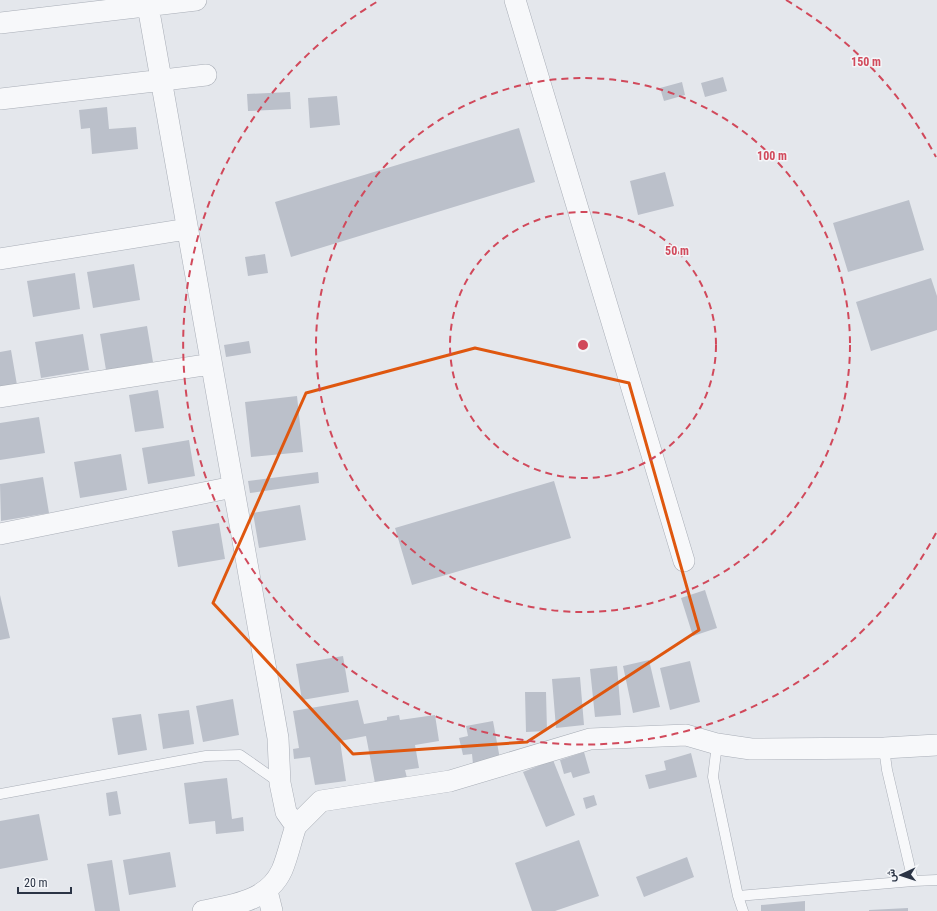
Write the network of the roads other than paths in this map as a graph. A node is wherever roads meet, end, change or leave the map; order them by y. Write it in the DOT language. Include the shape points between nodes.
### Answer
graph roads {
  1 [pos="196,0"];
  2 [pos="515,0"];
  3 [pos="148,6"];
  4 [pos="0,23"];
  5 [pos="206,75"];
  6 [pos="161,82"];
  7 [pos="0,99"];
  8 [pos="187,229"];
  9 [pos="0,259"];
  10 [pos="211,364"];
  11 [pos="0,397"];
  12 [pos="233,487"];
  13 [pos="0,534"];
  14 [pos="684,561"];
  15 [pos="717,744"];
  16 [pos="937,745"];
  17 [pos="884,748"];
  18 [pos="280,783"];
  19 [pos="0,794"];
  20 [pos="296,826"];
  21 [pos="937,880"];
  22 [pos="913,881"];
  23 [pos="267,891"];
  24 [pos="738,896"];
  25 [pos="203,911"];
  26 [pos="272,911"];
  27 [pos="743,911"];
  1 -- 3 [label="street"];
  2 -- 14 [label="street"];
  3 -- 4 [label="street"];
  3 -- 6 [label="street"];
  5 -- 6 [label="street"];
  6 -- 7 [label="street"];
  6 -- 8 [label="street"];
  8 -- 9 [label="street"];
  8 -- 10 [label="street"];
  10 -- 11 [label="street"];
  10 -- 12 [label="street"];
  12 -- 13 [label="street"];
  12 -- 18 [label="street" via="278,738"];
  15 -- 17 [label="street" via="751,749"];
  15 -- 20 [label="street" via="686,735 590,739 450,781 321,801"];
  15 -- 24 [label="lane" via="713,777"];
  16 -- 17 [label="street"];
  17 -- 22 [label="lane"];
  18 -- 19 [label="lane" via="240,755 206,756"];
  18 -- 20 [label="street" via="286,812"];
  20 -- 23 [label="street" via="282,871"];
  21 -- 22 [label="lane"];
  22 -- 24 [label="lane"];
  23 -- 25 [label="street" via="240,904"];
  23 -- 26 [label="street"];
  24 -- 27 [label="lane"];
}
